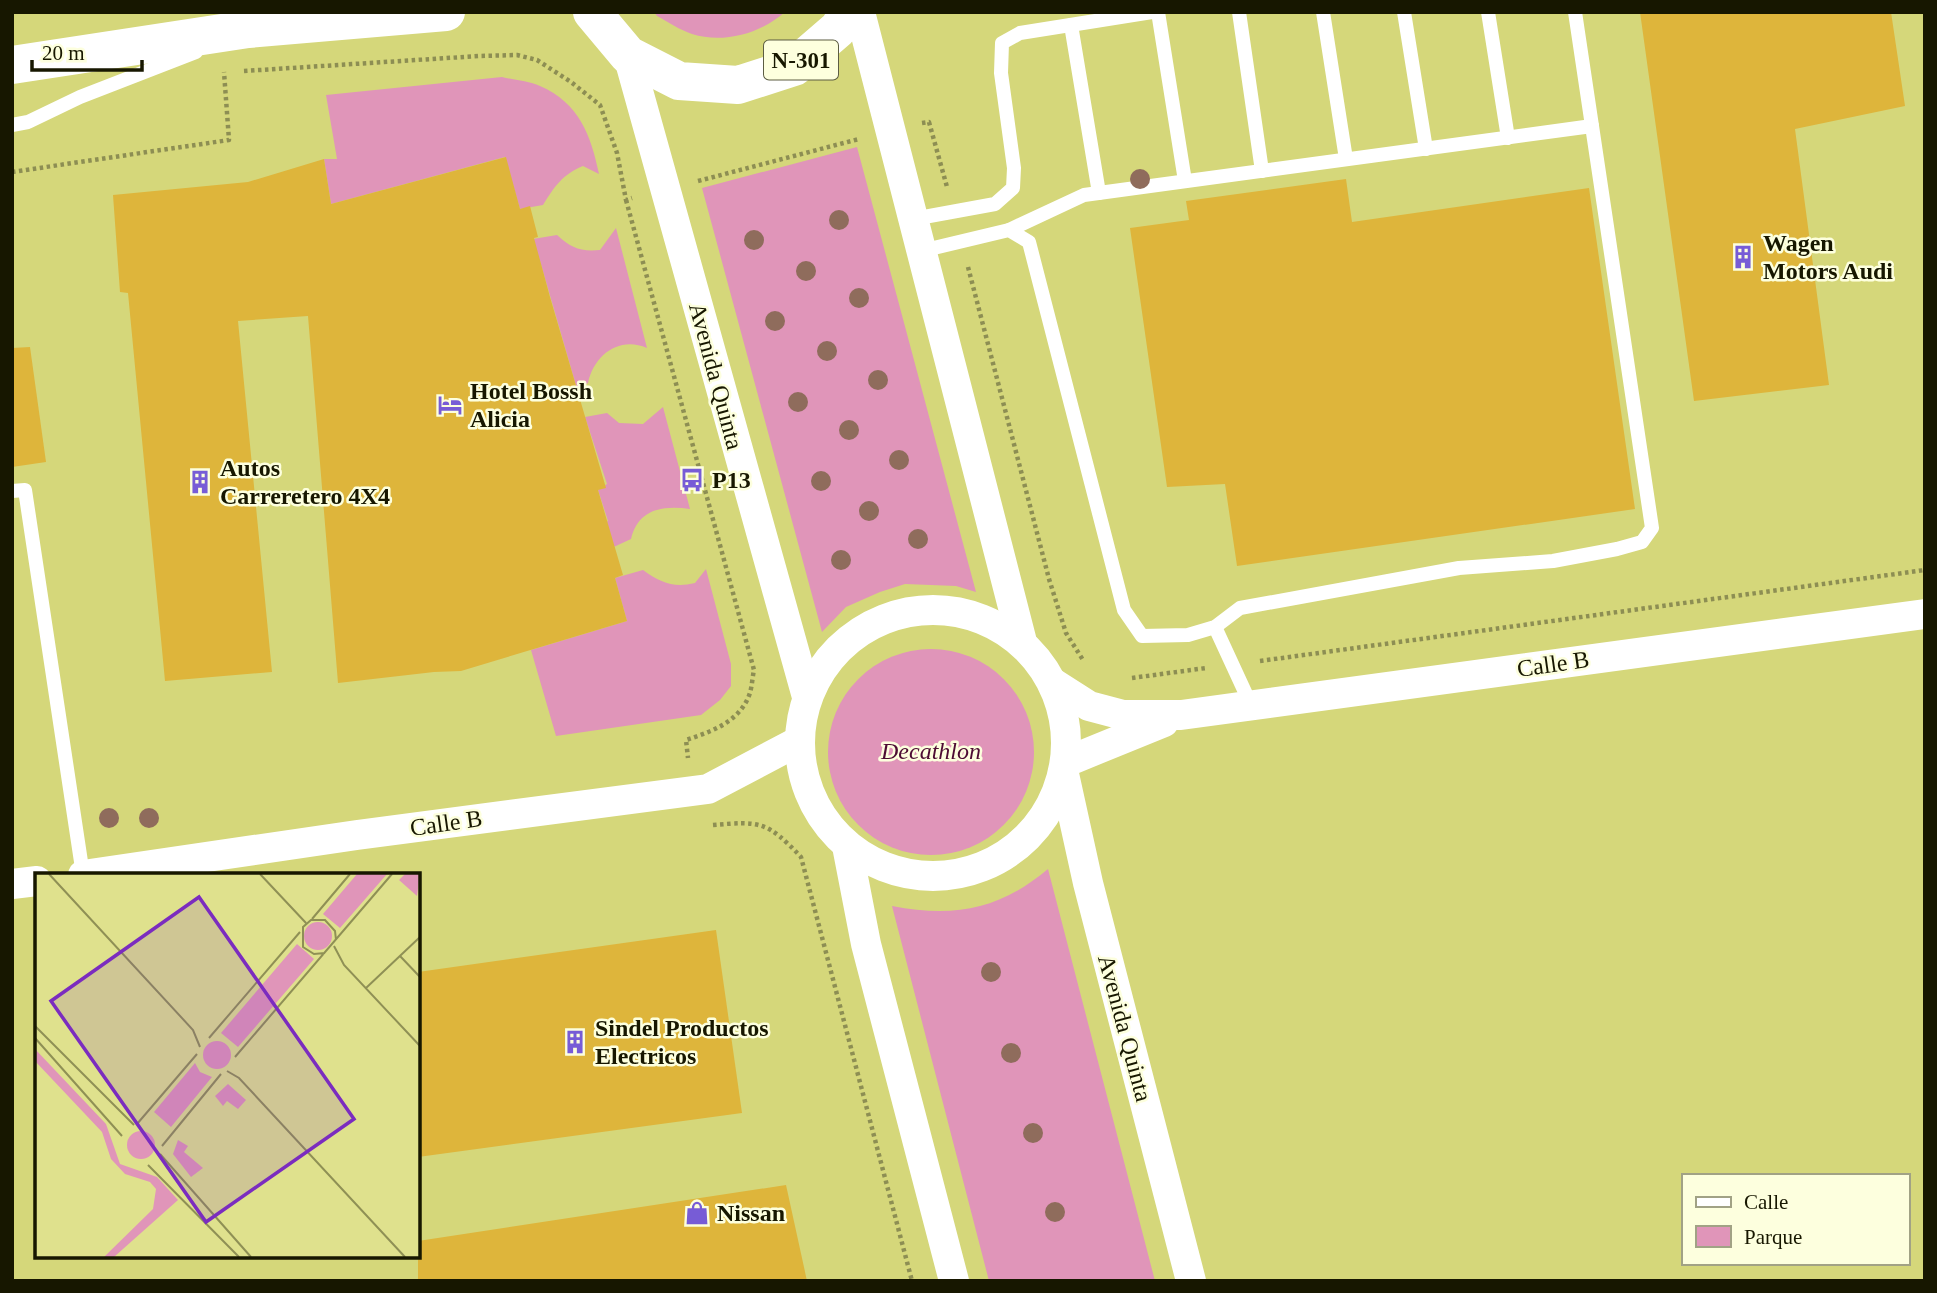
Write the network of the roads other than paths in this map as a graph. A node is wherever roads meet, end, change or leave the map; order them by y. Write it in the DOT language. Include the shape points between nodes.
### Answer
graph roads {
  1 [pos="446,12"];
  2 [pos="592,12"];
  3 [pos="849,12"];
  4 [pos="860,12"];
  5 [pos="1152,12"];
  6 [pos="1158,12"];
  7 [pos="1239,12"];
  8 [pos="1323,12"];
  9 [pos="1404,12"];
  10 [pos="1489,12"];
  11 [pos="1575,12"];
  12 [pos="1071,25"];
  13 [pos="248,29"];
  14 [pos="628,54"];
  15 [pos="12,65"];
  16 [pos="12,125"];
  17 [pos="1592,126"];
  18 [pos="1508,138"];
  19 [pos="1426,149"];
  20 [pos="1346,159"];
  21 [pos="1262,171"];
  22 [pos="1185,181"];
  23 [pos="1099,193"];
  24 [pos="913,219"];
  25 [pos="1009,230"];
  26 [pos="921,251"];
  27 [pos="12,491"];
  28 [pos="1925,614"];
  29 [pos="1215,627"];
  30 [pos="1022,642"];
  31 [pos="1053,683"];
  32 [pos="807,696"];
  33 [pos="1251,705"];
  34 [pos="1181,715"];
  35 [pos="799,741"];
  36 [pos="1065,768"];
  37 [pos="847,846"];
  38 [pos="83,873"];
  39 [pos="97,873"];
  40 [pos="35,881"];
  41 [pos="12,884"];
  42 [pos="954,1281"];
  43 [pos="1191,1281"];
  1 -- 13 [label="main road"];
  2 -- 14 [label="main road, N-301"];
  3 -- 14 [label="main road, N-301" via="838,29 794,67 738,85 680,81"];
  4 -- 24 [label="street"];
  5 -- 12 [label="lane"];
  6 -- 22 [label="lane"];
  7 -- 21 [label="lane"];
  8 -- 20 [label="lane"];
  9 -- 19 [label="lane"];
  10 -- 18 [label="lane"];
  11 -- 17 [label="lane"];
  12 -- 23 [label="lane"];
  12 -- 24 [label="lane" via="1020,33 1002,43 1013,188 995,204"];
  13 -- 15 [label="main road"];
  13 -- 16 [label="lane"];
  14 -- 32 [label="street, Avenida Quinta"];
  17 -- 18 [label="lane"];
  17 -- 29 [label="lane" via="1652,528 1642,542 1553,561 1459,568 1240,608"];
  18 -- 19 [label="lane"];
  19 -- 20 [label="lane"];
  20 -- 21 [label="lane"];
  21 -- 22 [label="lane"];
  22 -- 23 [label="lane"];
  23 -- 25 [label="lane" via="1084,195"];
  24 -- 26 [label="street"];
  25 -- 26 [label="lane"];
  25 -- 29 [label="lane" via="1029,242 1124,610 1142,636 1188,635"];
  26 -- 30 [label="street"];
  27 -- 38 [label="lane" via="25,490"];
  28 -- 33 [label="street, Calle B"];
  29 -- 33 [label="lane"];
  30 -- 31 [label="street"];
  30 -- 32 [label="street" via="977,615 926,608 876,621 865,629 834,652"];
  31 -- 34 [label="street, Calle B" via="1089,706 1123,715"];
  31 -- 36 [label="street" via="1064,712"];
  32 -- 35 [label="street"];
  33 -- 34 [label="street, Calle B"];
  34 -- 36 [label="street, Calle B"];
  35 -- 37 [label="street" via="804,781 820,817"];
  35 -- 39 [label="street, Calle B" via="708,789"];
  36 -- 37 [label="street" via="1045,815 1015,849 975,870 931,877 886,869"];
  36 -- 43 [label="street, Avenida Quinta" via="1088,883"];
  37 -- 42 [label="street" via="860,923"];
  40 -- 41 [label="street"];
}
